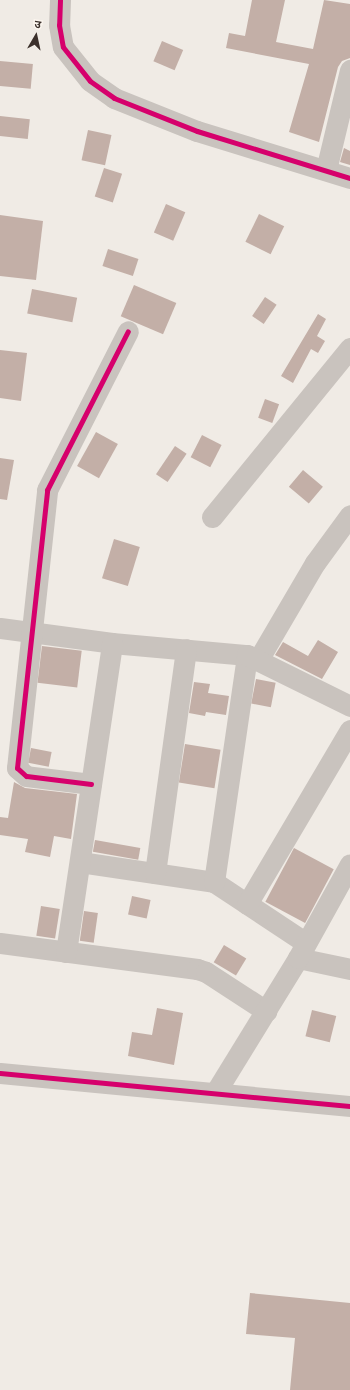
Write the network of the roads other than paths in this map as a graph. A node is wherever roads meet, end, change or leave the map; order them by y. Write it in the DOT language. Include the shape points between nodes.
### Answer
graph roads {
  1 [pos="60,0"];
  2 [pos="350,70"];
  3 [pos="326,170"];
  4 [pos="350,178"];
  5 [pos="128,331"];
  6 [pos="350,348"];
  7 [pos="350,515"];
  8 [pos="212,517"];
  9 [pos="0,628"];
  10 [pos="32,633"];
  11 [pos="112,644"];
  12 [pos="186,650"];
  13 [pos="252,657"];
  14 [pos="350,706"];
  15 [pos="350,730"];
  16 [pos="91,784"];
  17 [pos="80,862"];
  18 [pos="350,864"];
  19 [pos="155,873"];
  20 [pos="214,882"];
  21 [pos="247,904"];
  22 [pos="0,943"];
  23 [pos="302,950"];
  24 [pos="66,952"];
  25 [pos="350,969"];
  26 [pos="266,1011"];
  27 [pos="0,1073"];
  28 [pos="215,1094"];
  29 [pos="350,1106"];
  1 -- 3 [label="street" via="59,25 63,47 90,81 114,98 197,131"];
  2 -- 3 [label="street"];
  3 -- 4 [label="street"];
  5 -- 10 [label="street" via="47,490"];
  6 -- 8 [label="street"];
  7 -- 13 [label="street"];
  9 -- 10 [label="street"];
  10 -- 11 [label="street"];
  10 -- 16 [label="street" via="17,768 26,776"];
  11 -- 12 [label="street"];
  11 -- 16 [label="street"];
  12 -- 13 [label="street"];
  12 -- 19 [label="street"];
  13 -- 14 [label="street"];
  13 -- 20 [label="street"];
  15 -- 21 [label="street"];
  16 -- 17 [label="street"];
  17 -- 19 [label="street"];
  17 -- 24 [label="street"];
  18 -- 23 [label="street"];
  19 -- 20 [label="street"];
  20 -- 21 [label="street"];
  21 -- 23 [label="street"];
  22 -- 24 [label="street"];
  23 -- 25 [label="street"];
  23 -- 26 [label="street"];
  24 -- 26 [label="street" via="197,969 206,972"];
  26 -- 28 [label="street"];
  27 -- 28 [label="street"];
  28 -- 29 [label="street"];
}
